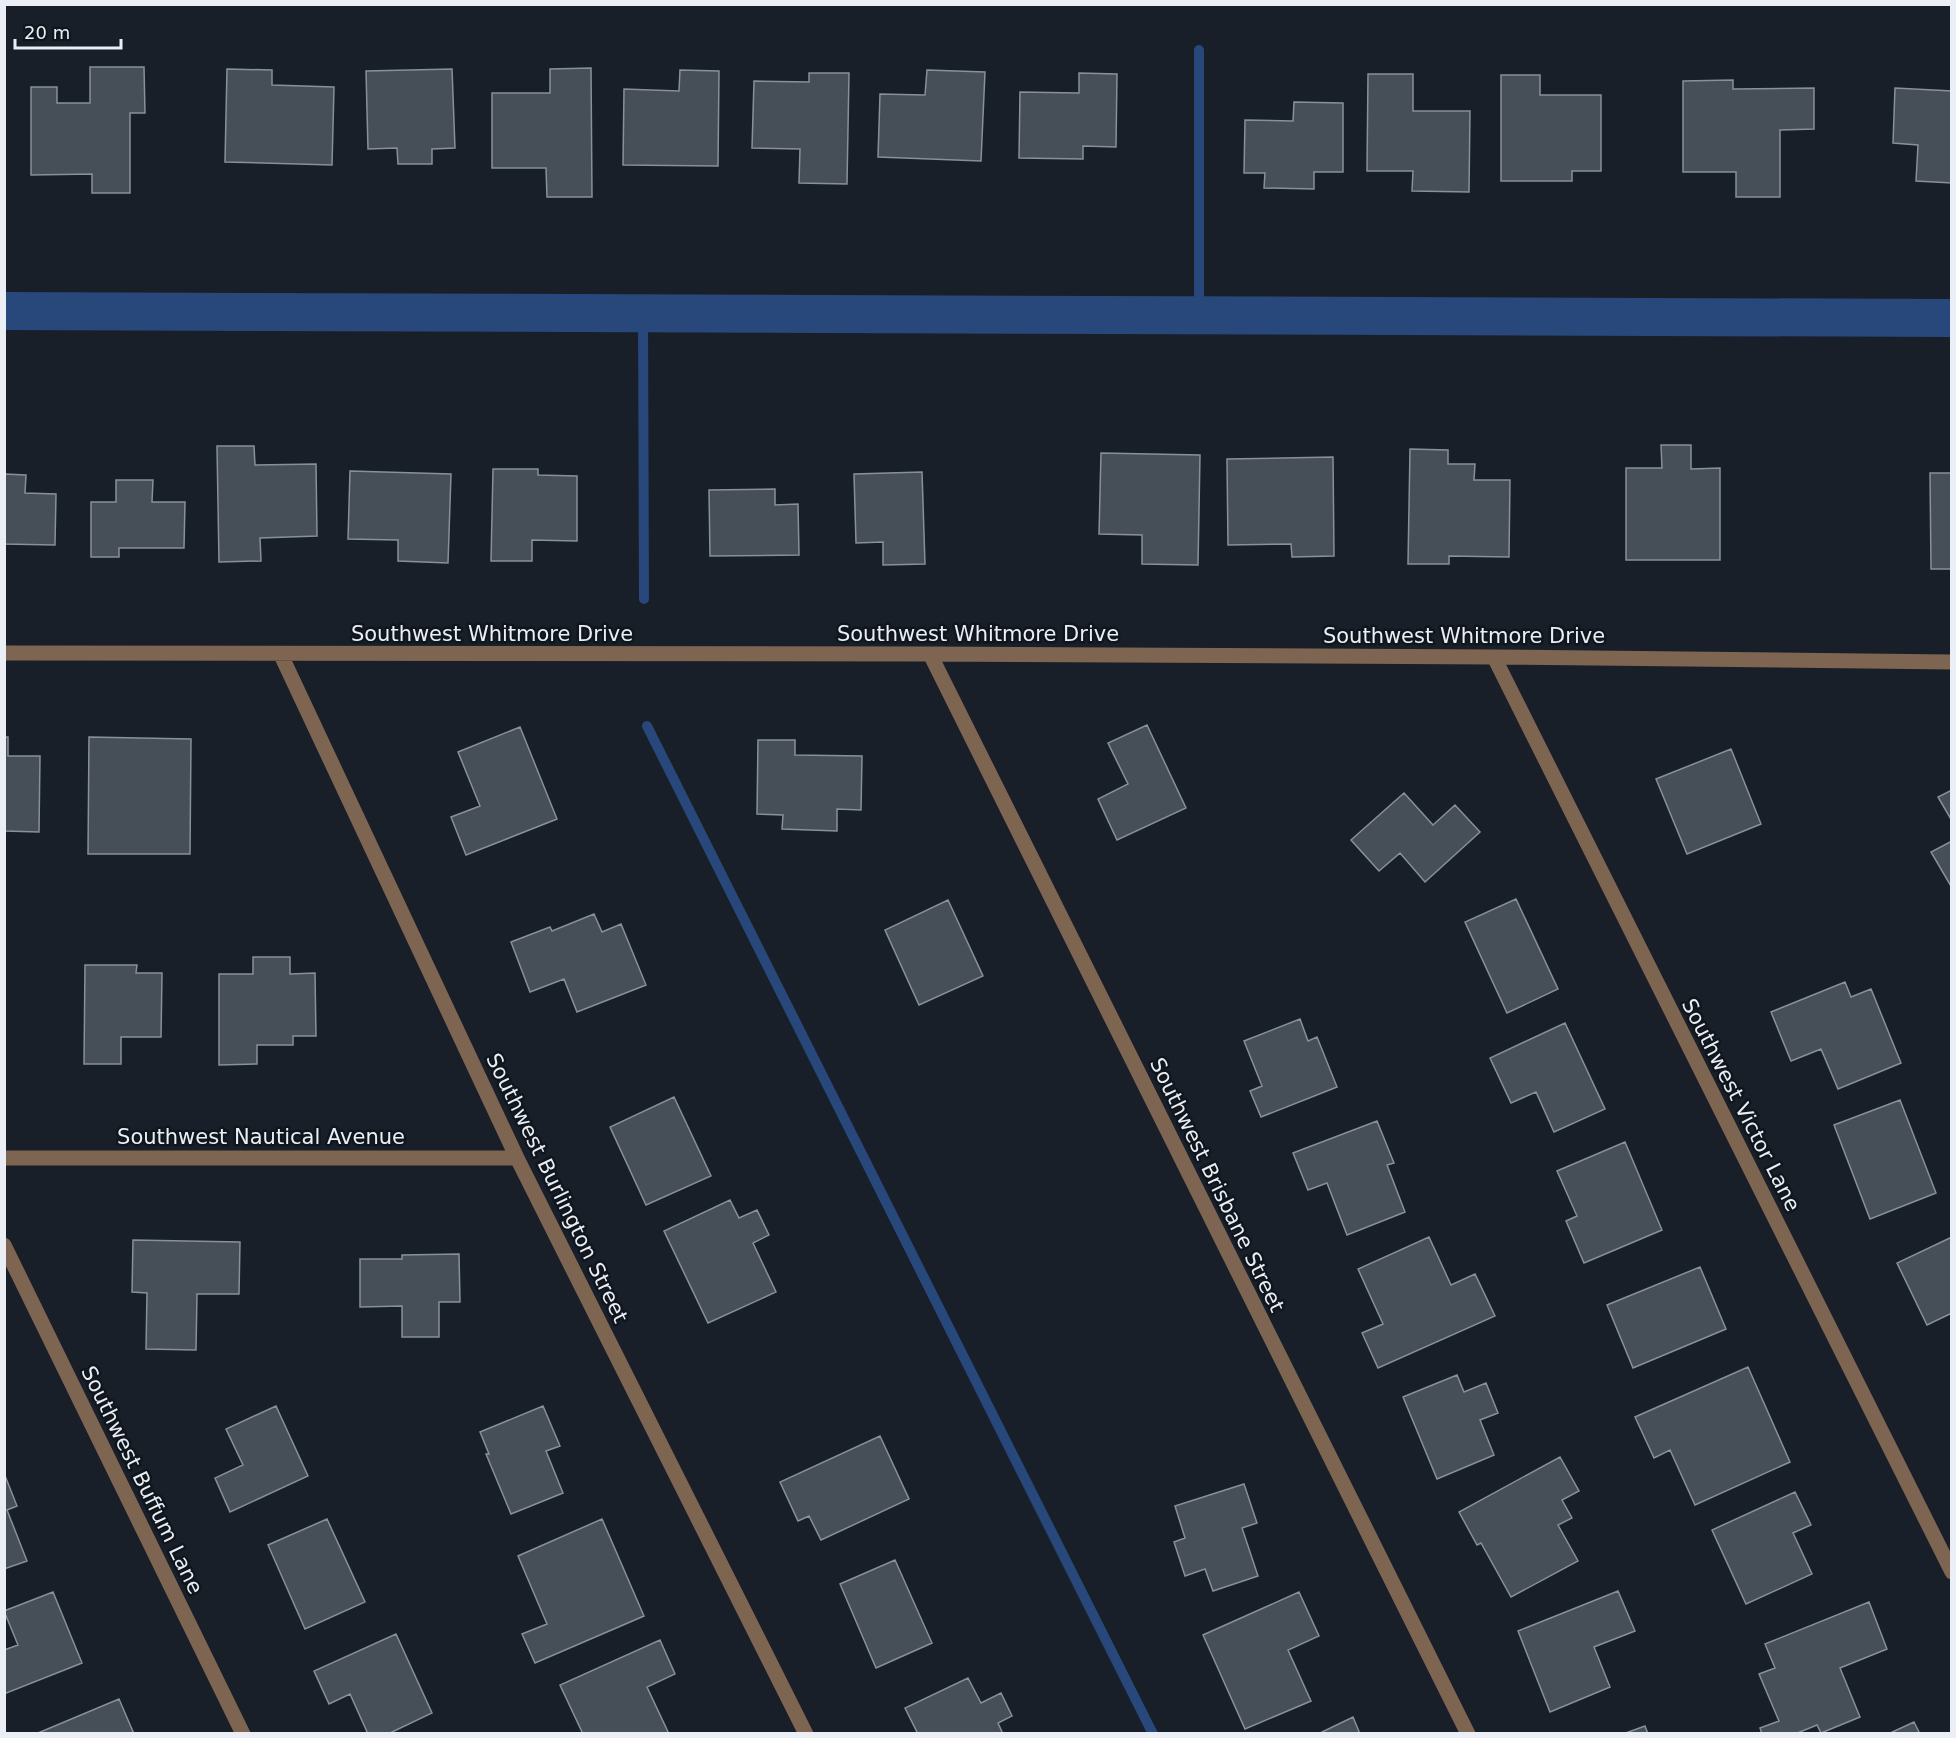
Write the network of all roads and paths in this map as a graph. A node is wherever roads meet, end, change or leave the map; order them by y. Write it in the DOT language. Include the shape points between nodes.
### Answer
graph roads {
  1 [pos="4,653"];
  2 [pos="930,654"];
  3 [pos="281,655"];
  4 [pos="1494,657"];
  5 [pos="1952,662"];
  6 [pos="4,1158"];
  7 [pos="517,1158"];
  8 [pos="4,1245"];
  9 [pos="1952,1572"];
  10 [pos="243,1734"];
  11 [pos="806,1734"];
  12 [pos="1468,1734"];
  1 -- 3 [label="street, Southwest Whitmore Drive"];
  2 -- 3 [label="street, Southwest Whitmore Drive"];
  2 -- 4 [label="street, Southwest Whitmore Drive"];
  2 -- 12 [label="street, Southwest Brisbane Street"];
  3 -- 7 [label="street, Southwest Burlington Street"];
  4 -- 5 [label="street, Southwest Whitmore Drive"];
  4 -- 9 [label="street, Southwest Victor Lane"];
  6 -- 7 [label="street, Southwest Nautical Avenue"];
  7 -- 11 [label="street, Southwest Burlington Street"];
  8 -- 10 [label="street, Southwest Buffum Lane"];
}
